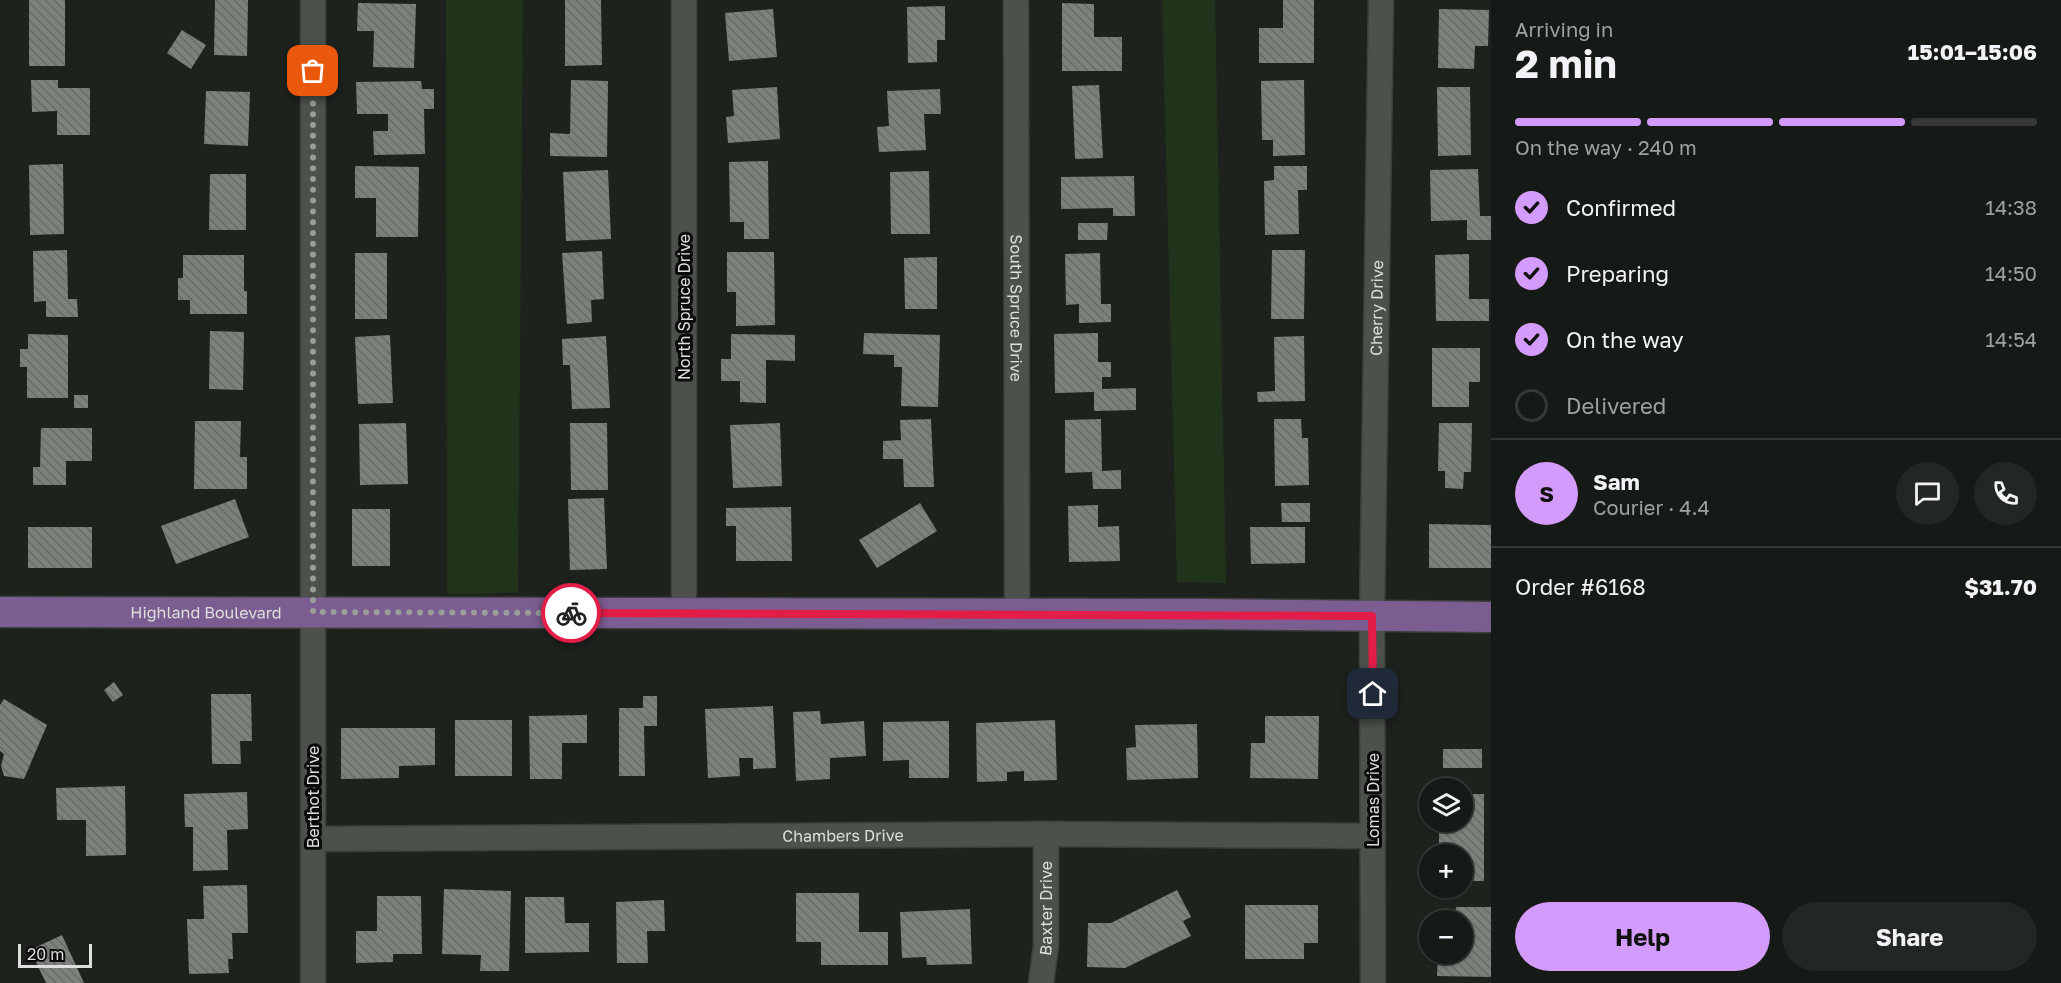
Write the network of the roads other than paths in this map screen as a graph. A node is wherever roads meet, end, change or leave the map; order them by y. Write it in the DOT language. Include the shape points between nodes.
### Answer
graph roads {
  1 [pos="313,0"];
  2 [pos="684,0"];
  3 [pos="1016,0"];
  4 [pos="1381,0"];
  5 [pos="0,612"];
  6 [pos="313,612"];
  7 [pos="684,613"];
  8 [pos="1017,614"];
  9 [pos="1372,616"];
  10 [pos="1491,617"];
  11 [pos="1046,834"];
  12 [pos="1373,836"];
  13 [pos="313,839"];
  14 [pos="314,983"];
  15 [pos="1041,983"];
  16 [pos="1373,983"];
  1 -- 6 [label="street, Berthot Drive"];
  2 -- 7 [label="street, North Spruce Drive"];
  3 -- 8 [label="street, South Spruce Drive"];
  4 -- 9 [label="street, Cherry Drive"];
  5 -- 6 [label="main road, Highland Boulevard"];
  6 -- 7 [label="main road, Highland Boulevard"];
  6 -- 13 [label="street, Berthot Drive"];
  7 -- 8 [label="main road, Highland Boulevard"];
  8 -- 9 [label="main road, Highland Boulevard"];
  9 -- 10 [label="main road, Highland Boulevard"];
  9 -- 12 [label="street, Lomas Drive"];
  11 -- 12 [label="street, Chambers Drive"];
  11 -- 13 [label="street, Chambers Drive"];
  11 -- 15 [label="street, Baxter Drive" via="1046,946"];
  12 -- 16 [label="street, Lomas Drive"];
  13 -- 14 [label="street, Berthot Drive"];
}
